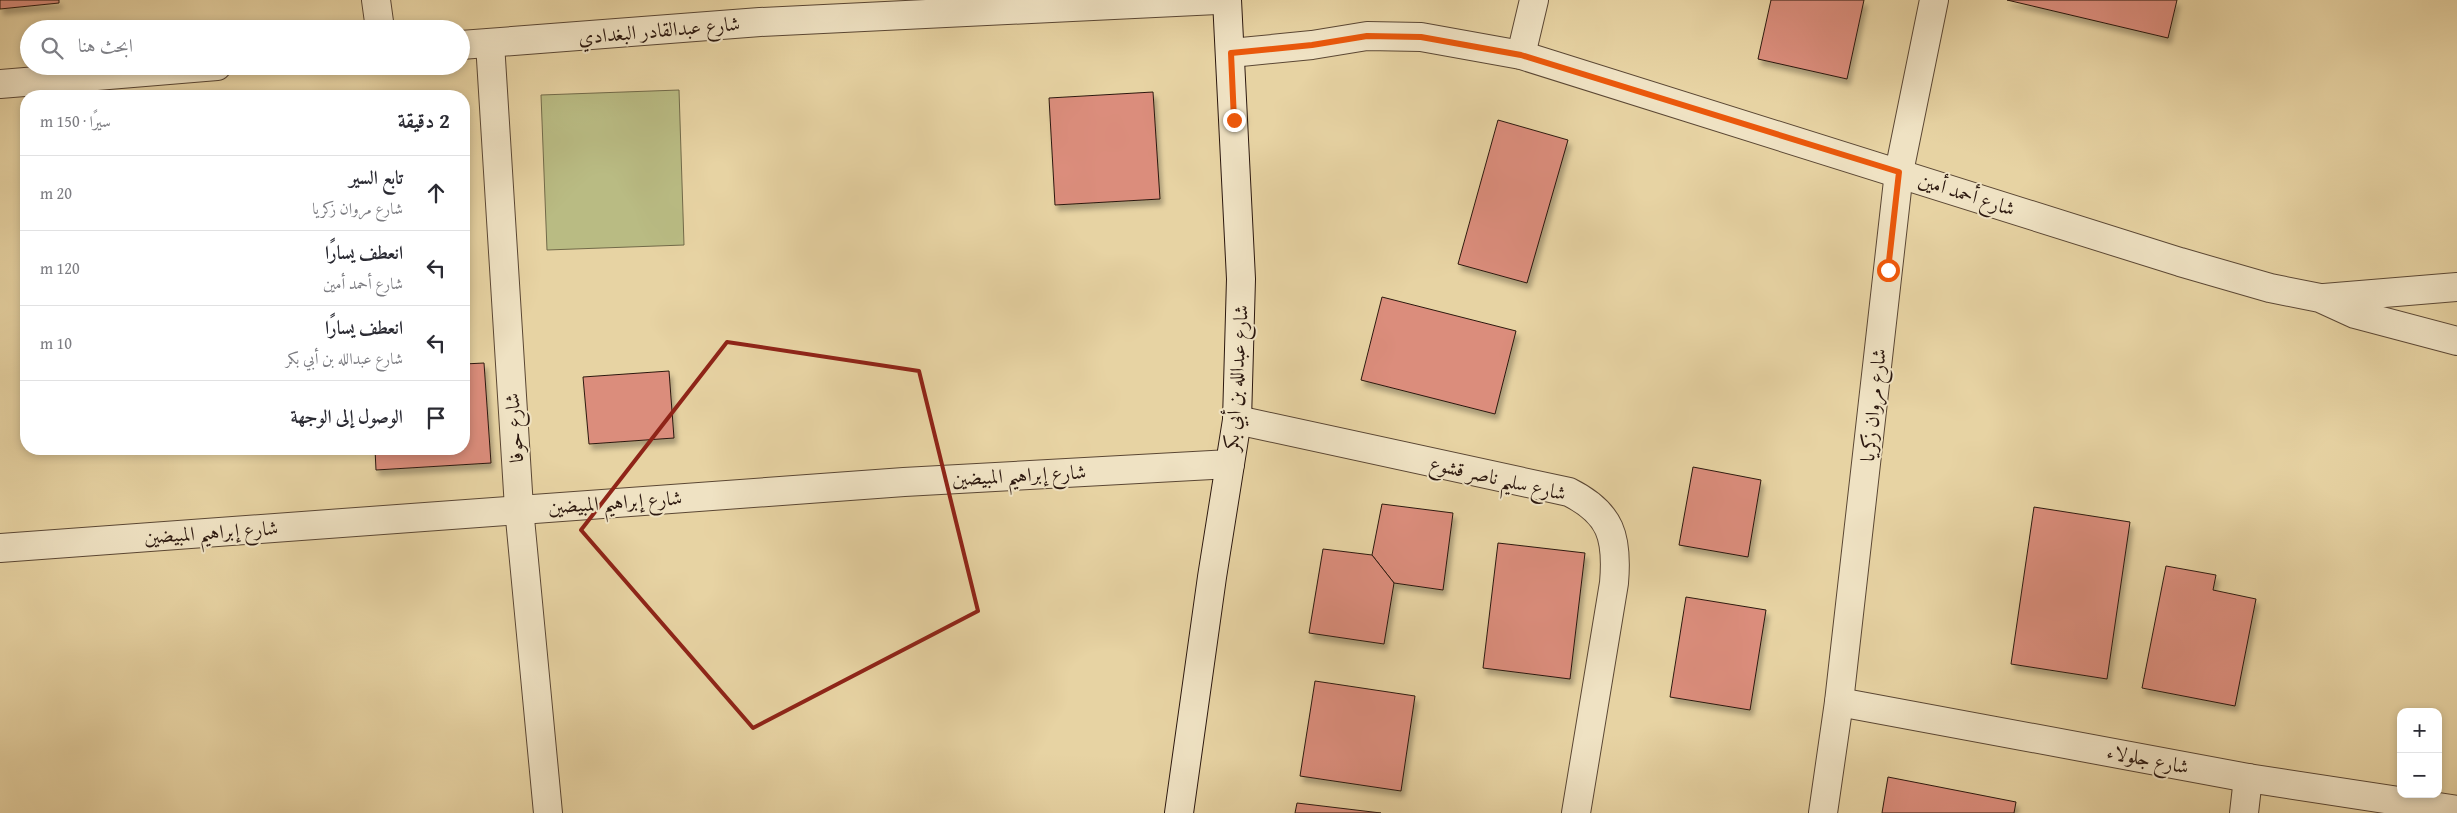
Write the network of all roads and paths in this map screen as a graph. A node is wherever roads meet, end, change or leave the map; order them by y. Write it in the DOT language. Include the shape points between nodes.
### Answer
graph roads {
  1 [pos="376,0"];
  2 [pos="1217,0"];
  3 [pos="1227,0"];
  4 [pos="1534,0"];
  5 [pos="1934,0"];
  6 [pos="759,11"];
  7 [pos="379,20"];
  8 [pos="490,43"];
  9 [pos="470,45"];
  10 [pos="1231,53"];
  11 [pos="1521,55"];
  12 [pos="108,75"];
  13 [pos="0,84"];
  14 [pos="1899,172"];
  15 [pos="2457,287"];
  16 [pos="2320,298"];
  17 [pos="2457,340"];
  18 [pos="1237,420"];
  19 [pos="1230,464"];
  20 [pos="519,508"];
  21 [pos="0,548"];
  22 [pos="1839,702"];
  23 [pos="2248,778"];
  24 [pos="2457,810"];
  25 [pos="548,813"];
  26 [pos="1179,813"];
  27 [pos="1576,813"];
  28 [pos="1824,813"];
  29 [pos="2244,813"];
  1 -- 7 [label="street"];
  2 -- 6 [label="street, شارع عبدالقادر البغدادي"];
  3 -- 10 [label="street, شارع عبدالله بن أبي بكر"];
  4 -- 11 [label="street"];
  5 -- 14 [label="street, شارع مروان زكريا"];
  6 -- 8 [label="street, شارع عبدالقادر البغدادي"];
  8 -- 9 [label="street, شارع عبدالقادر البغدادي"];
  8 -- 20 [label="street, شارع حوفا"];
  10 -- 11 [label="street, شارع أحمد أمين" via="1367,36 1421,37"];
  10 -- 18 [label="street, شارع عبدالله بن أبي بكر" via="1241,279"];
  11 -- 14 [label="street, شارع أحمد أمين"];
  12 -- 13 [label="street"];
  14 -- 16 [label="street, شارع أحمد أمين" via="2180,262 2270,288"];
  14 -- 22 [label="street, شارع مروان زكريا"];
  15 -- 16 [label="street, شارع أحمد أمين"];
  16 -- 17 [label="street, شارع أحمد أمين" via="2355,314"];
  18 -- 19 [label="street, شارع عبدالله بن أبي بكر"];
  18 -- 27 [label="street, شارع سليم ناصر قشوع" via="1569,492 1589,502 1604,516 1612,533 1616,558 1614,583"];
  19 -- 20 [label="street, شارع إبراهيم المبيضين" via="914,481"];
  19 -- 26 [label="street, شارع عبدالله بن أبي بكر"];
  20 -- 21 [label="street, شارع إبراهيم المبيضين"];
  20 -- 25 [label="street, شارع حوفا"];
  22 -- 23 [label="street, شارع جلولاء"];
  22 -- 28 [label="street, شارع مروان زكريا"];
  23 -- 24 [label="street, شارع جلولاء"];
  23 -- 29 [label="street"];
}
